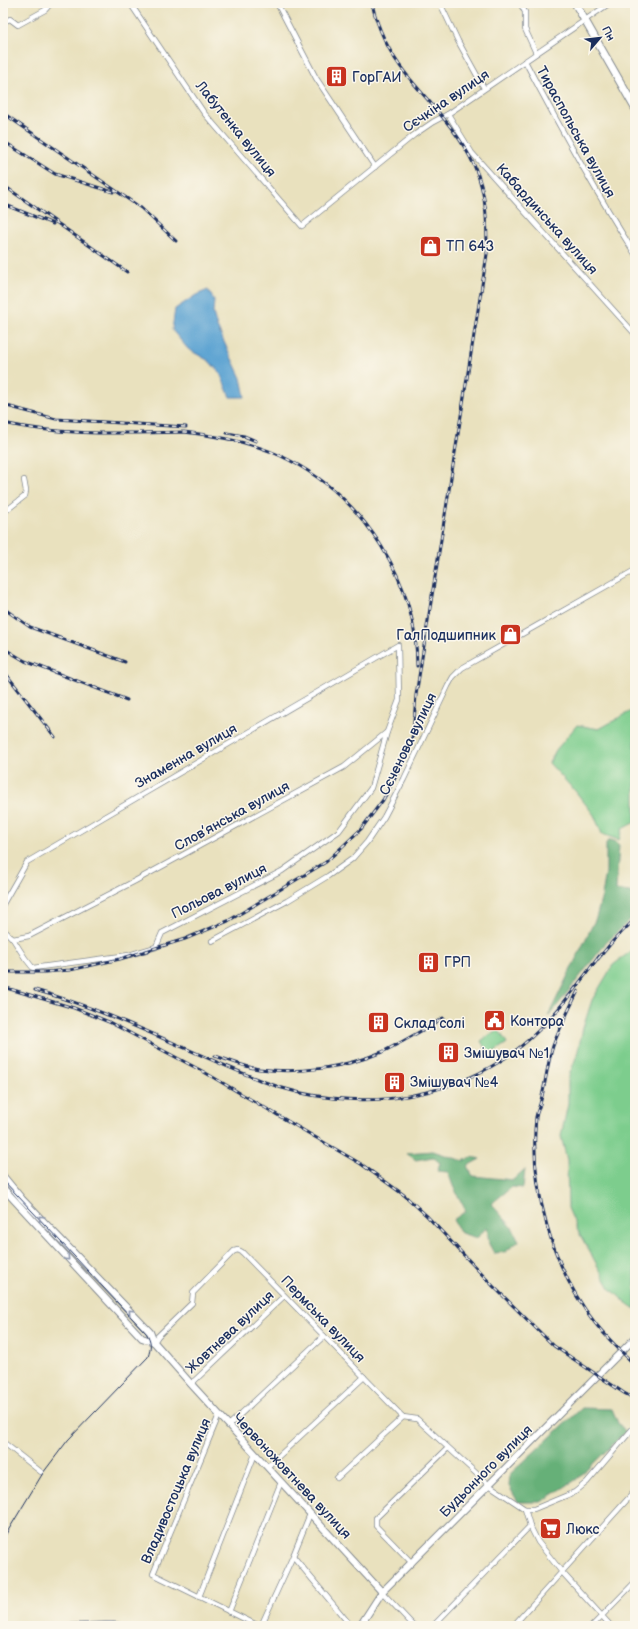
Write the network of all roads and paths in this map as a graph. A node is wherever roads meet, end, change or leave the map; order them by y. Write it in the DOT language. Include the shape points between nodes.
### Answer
graph roads {
  1 [pos="51,3"];
  2 [pos="130,3"];
  3 [pos="277,3"];
  4 [pos="440,3"];
  5 [pos="520,3"];
  6 [pos="575,3"];
  7 [pos="610,3"];
  8 [pos="585,20"];
  9 [pos="3,22"];
  10 [pos="536,53"];
  11 [pos="525,60"];
  12 [pos="484,88"];
  13 [pos="635,108"];
  14 [pos="448,114"];
  15 [pos="375,167"];
  16 [pos="302,226"];
  17 [pos="635,254"];
  18 [pos="634,331"];
  19 [pos="24,480"];
  20 [pos="3,513"];
  21 [pos="635,570"];
  22 [pos="398,645"];
  23 [pos="387,732"];
  24 [pos="3,904"];
  25 [pos="3,929"];
  26 [pos="13,938"];
  27 [pos="212,941"];
  28 [pos="3,1176"];
  29 [pos="3,1188"];
  30 [pos="284,1296"];
  31 [pos="324,1336"];
  32 [pos="635,1338"];
  33 [pos="154,1342"];
  34 [pos="364,1377"];
  35 [pos="191,1384"];
  36 [pos="219,1415"];
  37 [pos="403,1416"];
  38 [pos="229,1425"];
  39 [pos="635,1426"];
  40 [pos="3,1442"];
  41 [pos="448,1448"];
  42 [pos="255,1454"];
  43 [pos="267,1467"];
  44 [pos="41,1472"];
  45 [pos="337,1478"];
  46 [pos="281,1482"];
  47 [pos="489,1485"];
  48 [pos="635,1491"];
  49 [pos="525,1509"];
  50 [pos="310,1514"];
  51 [pos="530,1526"];
  52 [pos="293,1556"];
  53 [pos="412,1563"];
  54 [pos="561,1571"];
  55 [pos="635,1582"];
  56 [pos="382,1592"];
  57 [pos="199,1597"];
  58 [pos="229,1612"];
  59 [pos="602,1616"];
  60 [pos="67,1626"];
  61 [pos="130,1626"];
  62 [pos="260,1626"];
  63 [pos="351,1626"];
  64 [pos="360,1626"];
  65 [pos="414,1626"];
  66 [pos="434,1626"];
  67 [pos="513,1626"];
  68 [pos="592,1626"];
  69 [pos="611,1626"];
  1 -- 9 [label="street" via="45,10 18,25 10,19"];
  2 -- 16 [label="street, Лабутенка вулиця" via="204,113"];
  3 -- 15 [label="street" via="316,78"];
  4 -- 12 [label="street"];
  5 -- 10 [label="street" via="525,12 525,29"];
  6 -- 8 [label="main road"];
  7 -- 8 [label="street, Сєчкіна вулиця"];
  8 -- 10 [label="street, Сєчкіна вулиця"];
  8 -- 13 [label="main road"];
  10 -- 11 [label="street, Сєчкіна вулиця"];
  11 -- 12 [label="street, Сєчкіна вулиця"];
  11 -- 17 [label="street, Тираспольська вулиця" via="561,131"];
  12 -- 14 [label="street, Сєчкіна вулиця"];
  14 -- 15 [label="street, Сєчкіна вулиця" via="414,135"];
  14 -- 18 [label="street, Кабардинська вулиця" via="472,153"];
  15 -- 16 [label="street, Сєчкіна вулиця"];
  19 -- 20 [label="street" via="25,496"];
  21 -- 27 [label="street, Сєченова вулиця" via="462,668 448,686 404,779 368,842 352,859 328,876"];
  22 -- 23 [label="street, Слов’янська вулиця" via="400,700"];
  22 -- 24 [label="street, Знаменна вулиця" via="27,862"];
  23 -- 26 [label="street, Слов’янська вулиця" via="344,767 135,882 29,936"];
  23 -- 26 [label="street, Польова вулиця" via="371,788 339,831 282,871 162,933 156,947 129,955 33,968"];
  25 -- 26 [label="street"];
  33 -- 28 [label="main road, Червоножовтнева вулиця, one-way" via="150,1332"];
  29 -- 33 [label="main road, Червоножовтнева вулиця, one-way" via="142,1338"];
  30 -- 31 [label="street, Пермська вулиця"];
  30 -- 33 [label="street, Пермська вулиця" via="242,1252 234,1251 193,1293 192,1304"];
  30 -- 35 [label="street, Жовтнева вулиця"];
  31 -- 34 [label="street, Пермська вулиця"];
  31 -- 38 [label="street"];
  32 -- 47 [label="main road, Будьонного вулиця"];
  33 -- 35 [label="main road, Червоножовтнева вулиця"];
  34 -- 37 [label="street, Пермська вулиця"];
  34 -- 43 [label="street"];
  35 -- 36 [label="main road, Червоножовтнева вулиця"];
  36 -- 38 [label="main road, Червоножовтнева вулиця"];
  36 -- 57 [label="street, Владивостоцька вулиця" via="153,1574"];
  37 -- 41 [label="street, Пермська вулиця" via="417,1419"];
  37 -- 45 [label="street"];
  38 -- 42 [label="main road, Червоножовтнева вулиця"];
  39 -- 49 [label="street" via="587,1482 574,1492 534,1509"];
  40 -- 44 [label="street"];
  41 -- 47 [label="street, Пермська вулиця"];
  41 -- 53 [label="street" via="376,1518 376,1526"];
  42 -- 43 [label="main road, Червоножовтнева вулиця"];
  42 -- 57 [label="street"];
  43 -- 46 [label="main road, Червоножовтнева вулиця"];
  46 -- 50 [label="main road, Червоножовтнева вулиця"];
  46 -- 58 [label="street"];
  47 -- 49 [label="street, Пермська вулиця"];
  47 -- 53 [label="main road, Будьонного вулиця"];
  48 -- 54 [label="street"];
  49 -- 51 [label="street"];
  50 -- 52 [label="street"];
  50 -- 56 [label="main road, Червоножовтнева вулиця"];
  51 -- 54 [label="street" via="538,1542"];
  51 -- 66 [label="street"];
  52 -- 62 [label="street"];
  52 -- 63 [label="street"];
  53 -- 56 [label="main road, Будьонного вулиця"];
  54 -- 59 [label="street"];
  54 -- 67 [label="street"];
  55 -- 59 [label="street"];
  56 -- 64 [label="main road, Будьонного вулиця"];
  56 -- 65 [label="street, Червоножовтнева вулиця"];
  57 -- 58 [label="street"];
  58 -- 62 [label="street"];
  59 -- 68 [label="street"];
  59 -- 69 [label="street"];
  60 -- 61 [label="street"];
}
